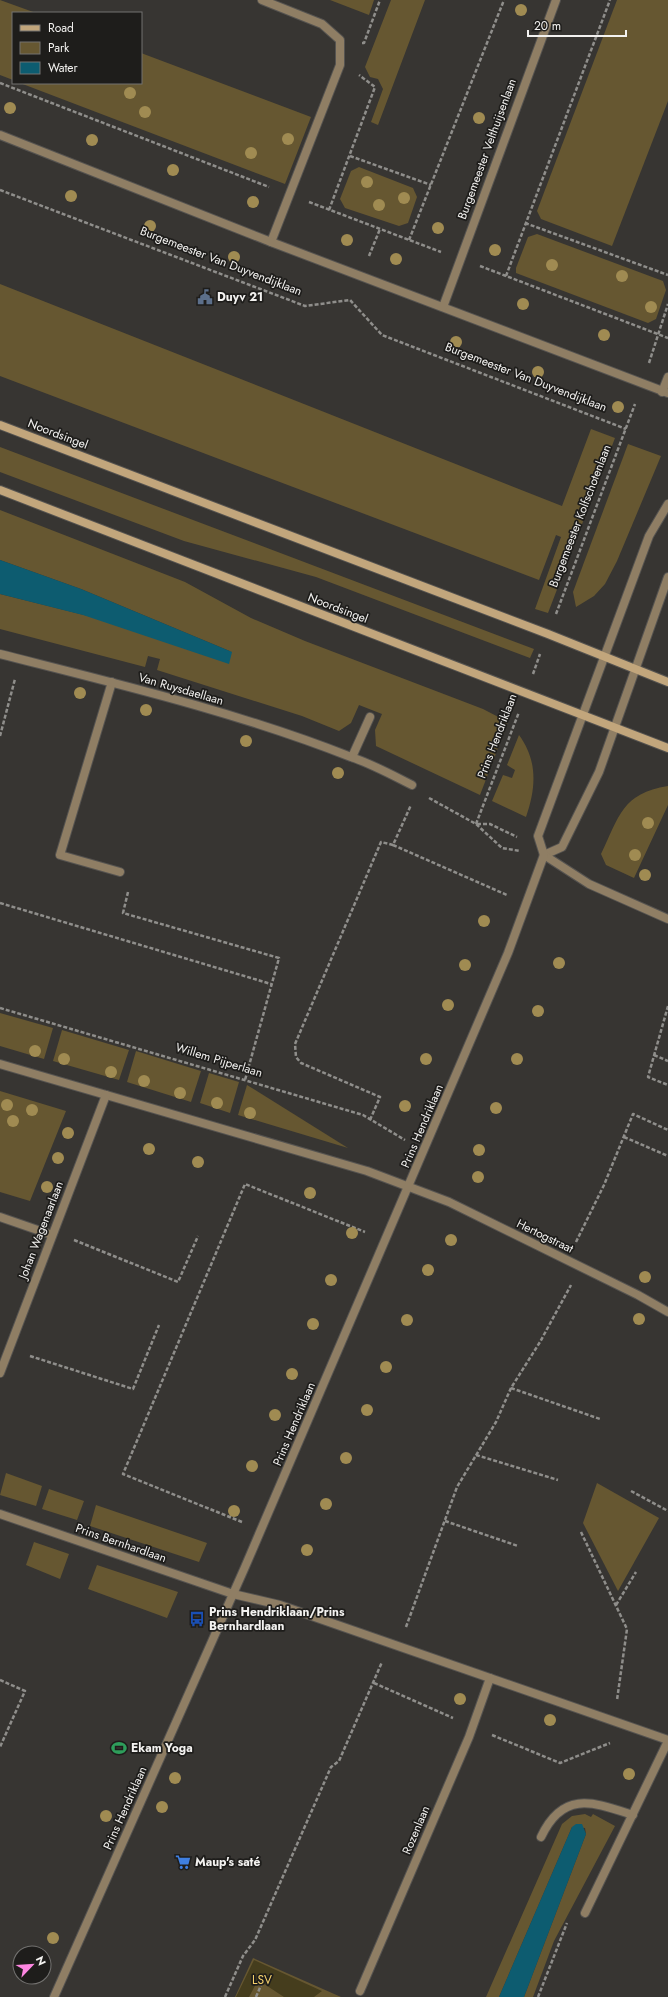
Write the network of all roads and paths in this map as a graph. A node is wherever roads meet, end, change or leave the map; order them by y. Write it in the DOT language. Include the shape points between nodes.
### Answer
graph roads {
  1 [pos="262,0"];
  2 [pos="380,0"];
  3 [pos="504,0"];
  4 [pos="556,0"];
  5 [pos="610,0"];
  6 [pos="340,40"];
  7 [pos="364,43"];
  8 [pos="362,51"];
  9 [pos="356,73"];
  10 [pos="0,83"];
  11 [pos="0,135"];
  12 [pos="350,156"];
  13 [pos="431,185"];
  14 [pos="0,190"];
  15 [pos="290,194"];
  16 [pos="329,210"];
  17 [pos="525,223"];
  18 [pos="409,240"];
  19 [pos="271,242"];
  20 [pos="460,259"];
  21 [pos="506,276"];
  22 [pos="668,276"];
  23 [pos="668,304"];
  24 [pos="443,307"];
  25 [pos="658,334"];
  26 [pos="668,338"];
  27 [pos="668,377"];
  28 [pos="643,384"];
  29 [pos="665,392"];
  30 [pos="0,425"];
  31 [pos="626,429"];
  32 [pos="0,490"];
  33 [pos="668,504"];
  34 [pos="668,577"];
  35 [pos="548,634"];
  36 [pos="0,654"];
  37 [pos="540,656"];
  38 [pos="605,657"];
  39 [pos="20,659"];
  40 [pos="635,669"];
  41 [pos="112,682"];
  42 [pos="668,682"];
  43 [pos="526,692"];
  44 [pos="584,715"];
  45 [pos="370,717"];
  46 [pos="614,727"];
  47 [pos="0,736"];
  48 [pos="668,748"];
  49 [pos="352,757"];
  50 [pos="412,785"];
  51 [pos="417,792"];
  52 [pos="476,824"];
  53 [pos="393,845"];
  54 [pos="544,855"];
  55 [pos="120,872"];
  56 [pos="0,903"];
  57 [pos="526,903"];
  58 [pos="668,919"];
  59 [pos="271,984"];
  60 [pos="668,1006"];
  61 [pos="0,1008"];
  62 [pos="654,1055"];
  63 [pos="668,1061"];
  64 [pos="0,1064"];
  65 [pos="245,1080"];
  66 [pos="668,1085"];
  67 [pos="106,1095"];
  68 [pos="370,1120"];
  69 [pos="668,1130"];
  70 [pos="624,1137"];
  71 [pos="424,1152"];
  72 [pos="668,1156"];
  73 [pos="409,1187"];
  74 [pos="0,1217"];
  75 [pos="52,1235"];
  76 [pos="198,1236"];
  77 [pos="386,1240"];
  78 [pos="567,1260"];
  79 [pos="582,1267"];
  80 [pos="668,1312"];
  81 [pos="159,1326"];
  82 [pos="8,1350"];
  83 [pos="0,1373"];
  84 [pos="511,1388"];
  85 [pos="600,1419"];
  86 [pos="476,1455"];
  87 [pos="558,1480"];
  88 [pos="631,1491"];
  89 [pos="668,1511"];
  90 [pos="0,1514"];
  91 [pos="444,1521"];
  92 [pos="261,1529"];
  93 [pos="581,1532"];
  94 [pos="518,1546"];
  95 [pos="636,1572"];
  96 [pos="233,1594"];
  97 [pos="616,1606"];
  98 [pos="389,1643"];
  99 [pos="490,1678"];
  100 [pos="0,1680"];
  101 [pos="374,1683"];
  102 [pos="610,1719"];
  103 [pos="473,1727"];
  104 [pos="668,1740"];
  105 [pos="614,1742"];
  106 [pos="0,1747"];
  107 [pos="633,1815"];
  108 [pos="541,1837"];
  109 [pos="585,1913"];
  110 [pos="262,1983"];
  111 [pos="360,1990"];
  112 [pos="54,1997"];
  113 [pos="225,1997"];
  114 [pos="256,1997"];
  115 [pos="538,1997"];
  1 -- 6 [label="street" via="322,24"];
  2 -- 7 [label="path"];
  3 -- 13 [label="path"];
  4 -- 20 [label="street, Burgemeester Velthuijsenlaan"];
  5 -- 17 [label="path"];
  6 -- 7 [label="path"];
  6 -- 15 [label="street" via="340,65"];
  7 -- 8 [label="path"];
  9 -- 12 [label="path" via="376,87"];
  10 -- 15 [label="path"];
  11 -- 19 [label="street"];
  12 -- 13 [label="path"];
  12 -- 16 [label="path"];
  13 -- 18 [label="path"];
  14 -- 31 [label="path, Burgemeester Van Duyvendijklaan" via="305,306 350,300 382,335"];
  15 -- 16 [label="path"];
  15 -- 19 [label="street"];
  16 -- 18 [label="path"];
  17 -- 21 [label="path"];
  17 -- 22 [label="path"];
  18 -- 20 [label="path"];
  19 -- 24 [label="street"];
  20 -- 21 [label="path"];
  20 -- 24 [label="street, Burgemeester Velthuijsenlaan"];
  21 -- 25 [label="path"];
  23 -- 25 [label="path"];
  24 -- 28 [label="street"];
  25 -- 26 [label="path"];
  25 -- 28 [label="path"];
  27 -- 29 [label="street"];
  28 -- 29 [label="street"];
  28 -- 31 [label="path, Burgemeester Kolfschotenlaan"];
  30 -- 35 [label="main road, Noordsingel"];
  31 -- 35 [label="path, Burgemeester Kolfschotenlaan"];
  32 -- 43 [label="main road, Noordsingel"];
  33 -- 38 [label="street" via="649,536"];
  34 -- 40 [label="street"];
  35 -- 37 [label="path, Burgemeester Kolfschotenlaan"];
  35 -- 38 [label="main road, Noordsingel"];
  36 -- 39 [label="street, Van Ruysdaellaan"];
  37 -- 43 [label="path, Prins Hendriklaan"];
  38 -- 40 [label="main road, Noordsingel"];
  38 -- 44 [label="street"];
  39 -- 41 [label="street, Van Ruysdaellaan"];
  39 -- 47 [label="path"];
  40 -- 42 [label="main road, Noordsingel"];
  40 -- 46 [label="street"];
  41 -- 49 [label="street, Van Ruysdaellaan" via="215,710"];
  41 -- 55 [label="street" via="60,855"];
  43 -- 44 [label="main road, Noordsingel"];
  43 -- 52 [label="path, Prins Hendriklaan"];
  44 -- 46 [label="main road, Noordsingel"];
  44 -- 54 [label="street" via="538,836"];
  45 -- 49 [label="street"];
  46 -- 48 [label="main road, Noordsingel"];
  46 -- 54 [label="street" via="599,772 562,847"];
  49 -- 50 [label="street, Van Ruysdaellaan"];
  50 -- 51 [label="path"];
  51 -- 52 [label="path"];
  51 -- 53 [label="path"];
  52 -- 54 [label="path" via="490,824 512,834"];
  52 -- 54 [label="path" via="502,848"];
  53 -- 57 [label="path"];
  53 -- 68 [label="path" via="381,842 295,1044 296,1057 301,1063 380,1097"];
  54 -- 57 [label="street, Prins Hendriklaan"];
  54 -- 58 [label="street" via="590,884"];
  55 -- 59 [label="path" via="129,888 122,913 279,958"];
  56 -- 59 [label="path"];
  57 -- 71 [label="street, Prins Hendriklaan" via="508,953"];
  59 -- 65 [label="path"];
  60 -- 62 [label="path"];
  61 -- 65 [label="path, Willem Pijperlaan"];
  62 -- 63 [label="path"];
  62 -- 66 [label="path" via="648,1076"];
  64 -- 67 [label="street"];
  65 -- 68 [label="path, Willem Pijperlaan" via="363,1115"];
  67 -- 73 [label="street" via="367,1172"];
  67 -- 75 [label="street, Johan Wagenaarlaan"];
  68 -- 71 [label="path, Willem Pijperlaan"];
  69 -- 70 [label="path" via="632,1114"];
  70 -- 72 [label="path"];
  70 -- 78 [label="path" via="604,1185"];
  71 -- 73 [label="street, Prins Hendriklaan"];
  73 -- 77 [label="street, Prins Hendriklaan"];
  73 -- 78 [label="street, Hertogstraat" via="449,1202"];
  74 -- 75 [label="street"];
  75 -- 76 [label="path" via="75,1241 178,1282"];
  75 -- 82 [label="street, Johan Wagenaarlaan"];
  77 -- 92 [label="street, Prins Hendriklaan"];
  77 -- 92 [label="path" via="245,1184 123,1474"];
  78 -- 79 [label="street, Hertogstraat"];
  79 -- 80 [label="street, Hertogstraat"];
  79 -- 84 [label="path"];
  81 -- 82 [label="path" via="133,1389"];
  82 -- 83 [label="street, Johan Wagenaarlaan"];
  84 -- 85 [label="path"];
  84 -- 86 [label="path" via="496,1422"];
  86 -- 87 [label="path"];
  86 -- 91 [label="path" via="457,1487"];
  88 -- 89 [label="path"];
  90 -- 96 [label="street, Prins Bernhardlaan"];
  91 -- 94 [label="path"];
  91 -- 98 [label="path" via="404,1632 395,1628"];
  92 -- 96 [label="street, Prins Hendriklaan"];
  93 -- 97 [label="path"];
  95 -- 97 [label="path"];
  96 -- 98 [label="street" via="280,1605"];
  96 -- 112 [label="street, Prins Hendriklaan"];
  97 -- 102 [label="path" via="627,1629 617,1699"];
  98 -- 99 [label="street"];
  98 -- 101 [label="path"];
  99 -- 102 [label="street"];
  99 -- 103 [label="street, Rozenlaan"];
  100 -- 106 [label="path" via="25,1691"];
  101 -- 103 [label="path"];
  101 -- 113 [label="path" via="339,1761 331,1767 255,1940 243,1956"];
  102 -- 104 [label="street"];
  103 -- 105 [label="path" via="560,1763"];
  103 -- 111 [label="street, Rozenlaan"];
  104 -- 107 [label="street"];
  107 -- 108 [label="street" via="596,1803 578,1802 565,1807 555,1815"];
  107 -- 109 [label="street"];
  109 -- 115 [label="path" via="567,1923"];
  110 -- 114 [label="path"];
}
